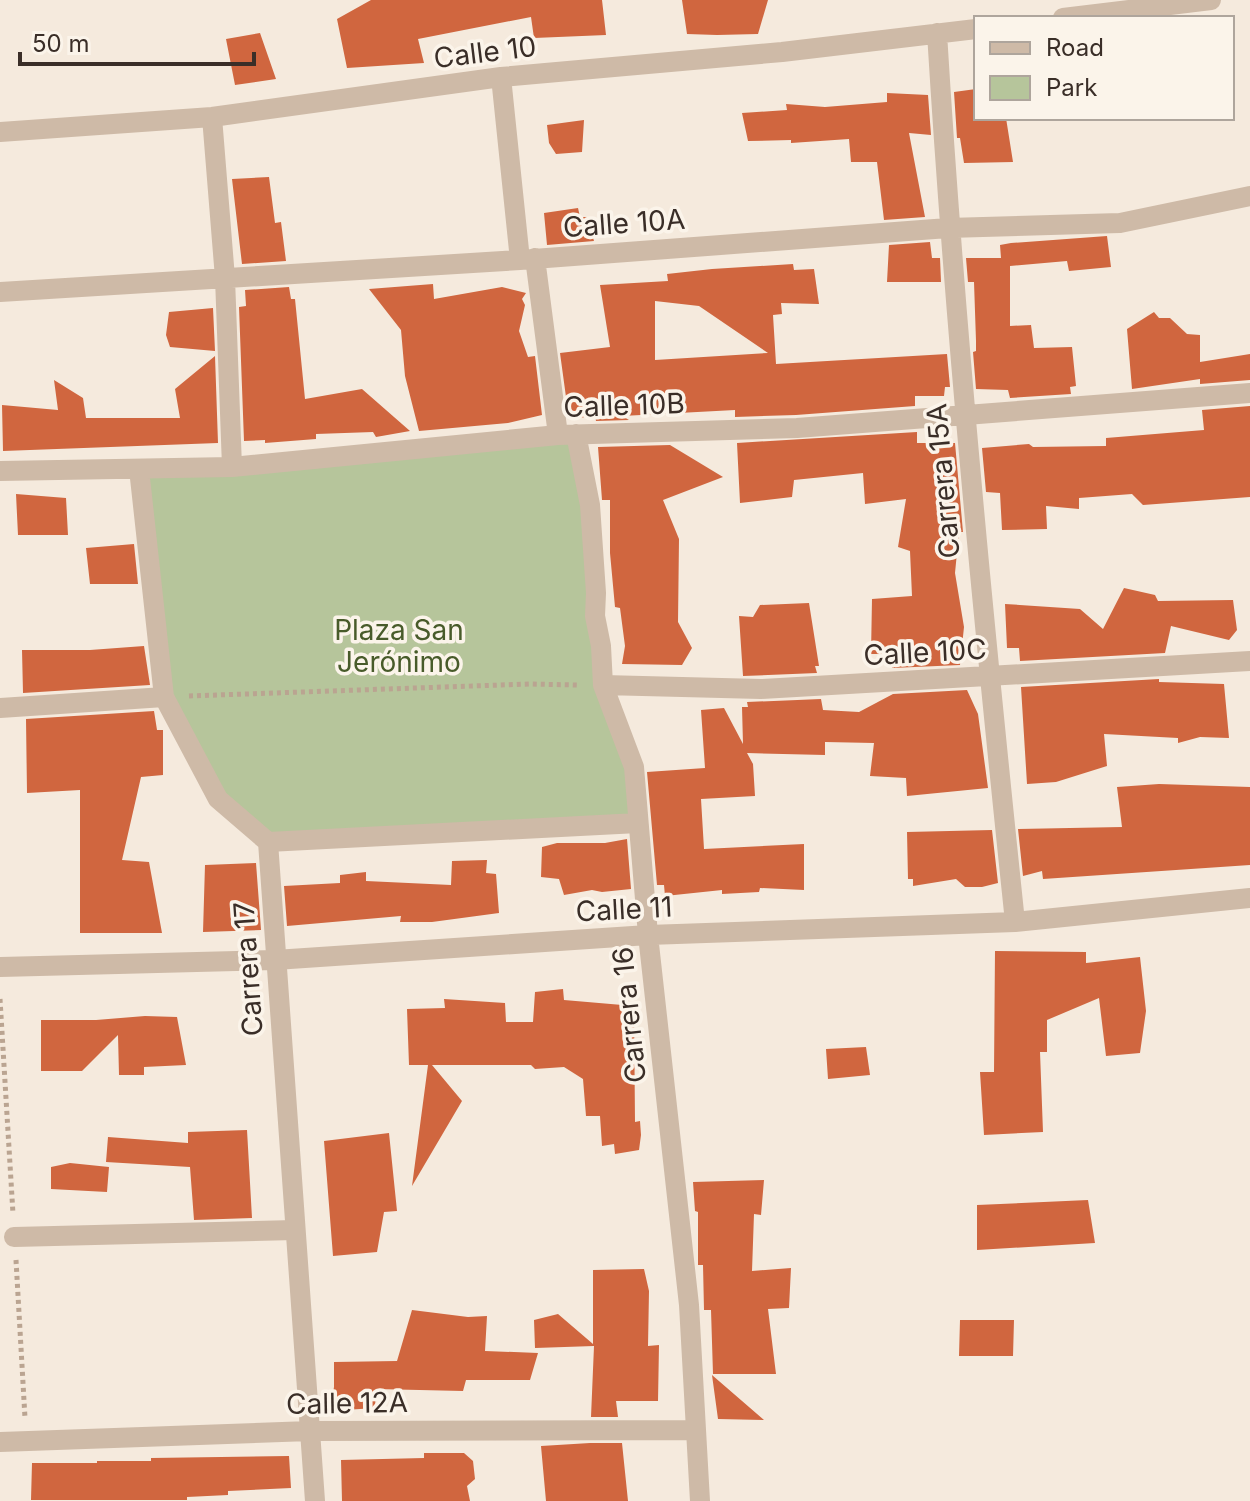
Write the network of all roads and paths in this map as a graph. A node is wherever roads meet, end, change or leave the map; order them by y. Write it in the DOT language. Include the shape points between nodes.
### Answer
graph roads {
  1 [pos="1211,0"];
  2 [pos="1079,16"];
  3 [pos="974,29"];
  4 [pos="937,33"];
  5 [pos="501,77"];
  6 [pos="212,117"];
  7 [pos="0,132"];
  8 [pos="1250,196"];
  9 [pos="948,228"];
  10 [pos="528,259"];
  11 [pos="225,278"];
  12 [pos="0,292"];
  13 [pos="1250,393"];
  14 [pos="965,416"];
  15 [pos="567,434"];
  16 [pos="232,467"];
  17 [pos="139,469"];
  18 [pos="0,471"];
  19 [pos="1250,661"];
  20 [pos="990,677"];
  21 [pos="603,685"];
  22 [pos="164,697"];
  23 [pos="0,708"];
  24 [pos="638,823"];
  25 [pos="268,842"];
  26 [pos="1250,898"];
  27 [pos="1015,922"];
  28 [pos="648,935"];
  29 [pos="275,960"];
  30 [pos="0,967"];
  31 [pos="295,1230"];
  32 [pos="14,1237"];
  33 [pos="695,1430"];
  34 [pos="310,1431"];
  35 [pos="0,1442"];
  36 [pos="315,1501"];
  37 [pos="700,1501"];
  1 -- 2 [label="street"];
  3 -- 4 [label="street, Calle 10"];
  4 -- 5 [label="street, Calle 10"];
  4 -- 9 [label="street, Carrera 15A"];
  5 -- 6 [label="street, Calle 10"];
  5 -- 10 [label="street, Carrera 16"];
  6 -- 7 [label="street, Calle 10"];
  6 -- 11 [label="street"];
  8 -- 9 [label="street, Calle 10A" via="1120,223"];
  9 -- 10 [label="street, Calle 10A"];
  9 -- 14 [label="street, Carrera 15A"];
  10 -- 11 [label="street, Calle 10A"];
  10 -- 15 [label="street, Carrera 16"];
  11 -- 12 [label="street, Calle 10A"];
  11 -- 16 [label="street"];
  13 -- 14 [label="street, Calle 10B"];
  14 -- 15 [label="street, Calle 10B" via="797,428"];
  14 -- 20 [label="street, Carrera 15A"];
  15 -- 16 [label="street, Calle 10B"];
  15 -- 21 [label="street, Carrera 16" via="590,505"];
  16 -- 17 [label="street, Calle 10B"];
  17 -- 18 [label="street, Calle 10B"];
  17 -- 22 [label="street"];
  19 -- 20 [label="street, Calle 10C"];
  20 -- 21 [label="street, Calle 10C" via="761,689"];
  20 -- 27 [label="street, Carrera 15A"];
  21 -- 22 [label="path"];
  21 -- 24 [label="street, Carrera 16" via="634,767"];
  22 -- 23 [label="street"];
  22 -- 25 [label="street" via="218,799"];
  24 -- 25 [label="street"];
  24 -- 28 [label="street, Carrera 16"];
  25 -- 29 [label="street, Carrera 17"];
  26 -- 27 [label="street, Calle 11"];
  27 -- 28 [label="street, Calle 11"];
  28 -- 29 [label="street, Calle 11"];
  28 -- 33 [label="street, Carrera 16" via="689,1305"];
  29 -- 30 [label="street, Calle 11"];
  29 -- 31 [label="street, Carrera 17"];
  31 -- 32 [label="street"];
  31 -- 34 [label="street, Carrera 17"];
  33 -- 34 [label="street, Calle 12A"];
  33 -- 37 [label="street, Carrera 16"];
  34 -- 35 [label="street, Calle 12A"];
  34 -- 36 [label="street, Carrera 17"];
}
